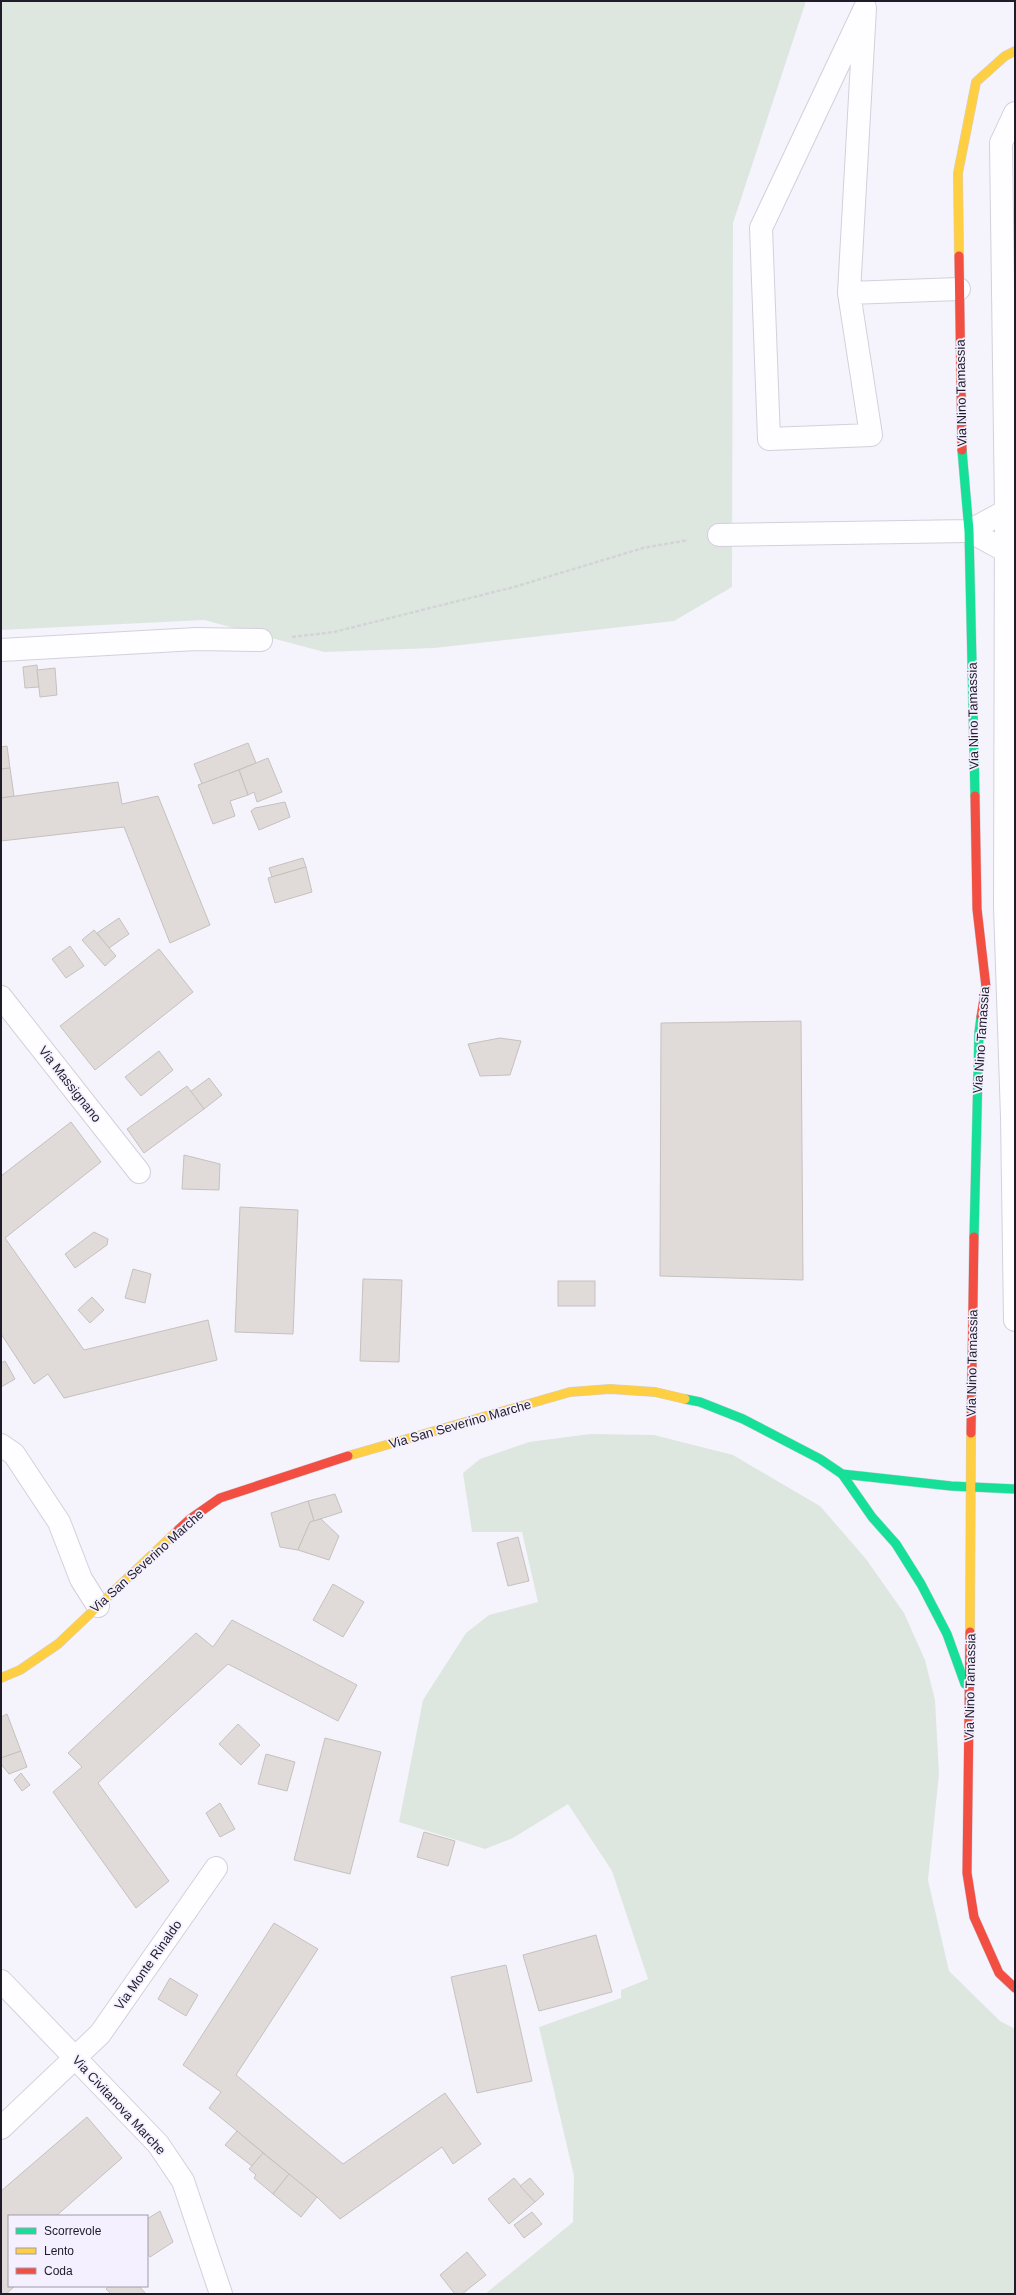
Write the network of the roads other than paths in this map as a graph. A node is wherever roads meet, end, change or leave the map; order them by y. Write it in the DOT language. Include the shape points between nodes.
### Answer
graph roads {
  1 [pos="1015,51"];
  2 [pos="1015,113"];
  3 [pos="959,290"];
  4 [pos="849,293"];
  5 [pos="1010,511"];
  6 [pos="969,531"];
  7 [pos="719,535"];
  8 [pos="1010,551"];
  9 [pos="261,640"];
  10 [pos="1,650"];
  11 [pos="986,987"];
  12 [pos="1012,988"];
  13 [pos="1,997"];
  14 [pos="979,1032"];
  15 [pos="1012,1033"];
  16 [pos="139,1172"];
  17 [pos="1015,1320"];
  18 [pos="1,1445"];
  19 [pos="842,1474"];
  20 [pos="972,1488"];
  21 [pos="1015,1489"];
  22 [pos="98,1606"];
  23 [pos="1,1678"];
  24 [pos="970,1700"];
  25 [pos="216,1868"];
  26 [pos="1,1981"];
  27 [pos="1015,1988"];
  28 [pos="76,2059"];
  29 [pos="1,2128"];
  30 [pos="221,2294"];
  1 -- 3 [label="street, Via Nino Tamassia" via="1005,56 976,82 958,173"];
  2 -- 5 [label="street, Via Nino Tamassia" via="1001,144"];
  3 -- 4 [label="street"];
  3 -- 6 [label="street, Via Nino Tamassia" via="960,428"];
  4 -- 4 [label="street" via="850,269 865,8 761,228 768,439 871,435"];
  5 -- 6 [label="street"];
  5 -- 8 [label="street, Via Nino Tamassia"];
  6 -- 7 [label="street"];
  6 -- 8 [label="street"];
  6 -- 11 [label="street, Via Nino Tamassia" via="977,909"];
  8 -- 12 [label="street, Via Nino Tamassia" via="1005,907"];
  9 -- 10 [label="street" via="196,639"];
  11 -- 12 [label="street"];
  11 -- 14 [label="street, Via Nino Tamassia"];
  12 -- 15 [label="street, Via Nino Tamassia"];
  13 -- 16 [label="street, Via Massignano"];
  14 -- 15 [label="street"];
  14 -- 20 [label="street, Via Nino Tamassia" via="970,1387"];
  15 -- 17 [label="street, Via Nino Tamassia"];
  18 -- 22 [label="street" via="14,1454 59,1522 81,1579"];
  19 -- 20 [label="street, Via San Severino Marche"];
  19 -- 22 [label="street, Via San Severino Marche" via="820,1459 743,1419 700,1402 655,1392 610,1389 570,1392 322,1464 220,1498 190,1520"];
  19 -- 24 [label="street" via="872,1517 896,1544 922,1584 947,1634"];
  20 -- 21 [label="street, Via San Severino Marche"];
  20 -- 24 [label="street, Via Nino Tamassia"];
  22 -- 23 [label="street, Via San Severino Marche" via="58,1644 20,1670"];
  24 -- 27 [label="street, Via Nino Tamassia" via="968,1873 974,1917 999,1973"];
  25 -- 28 [label="street, Via Monte Rinaldo" via="100,2034"];
  26 -- 28 [label="street, Via Civitanova Marche"];
  28 -- 29 [label="street, Via Monte Rinaldo"];
  28 -- 30 [label="street, Via Civitanova Marche" via="158,2144 183,2181"];
}
